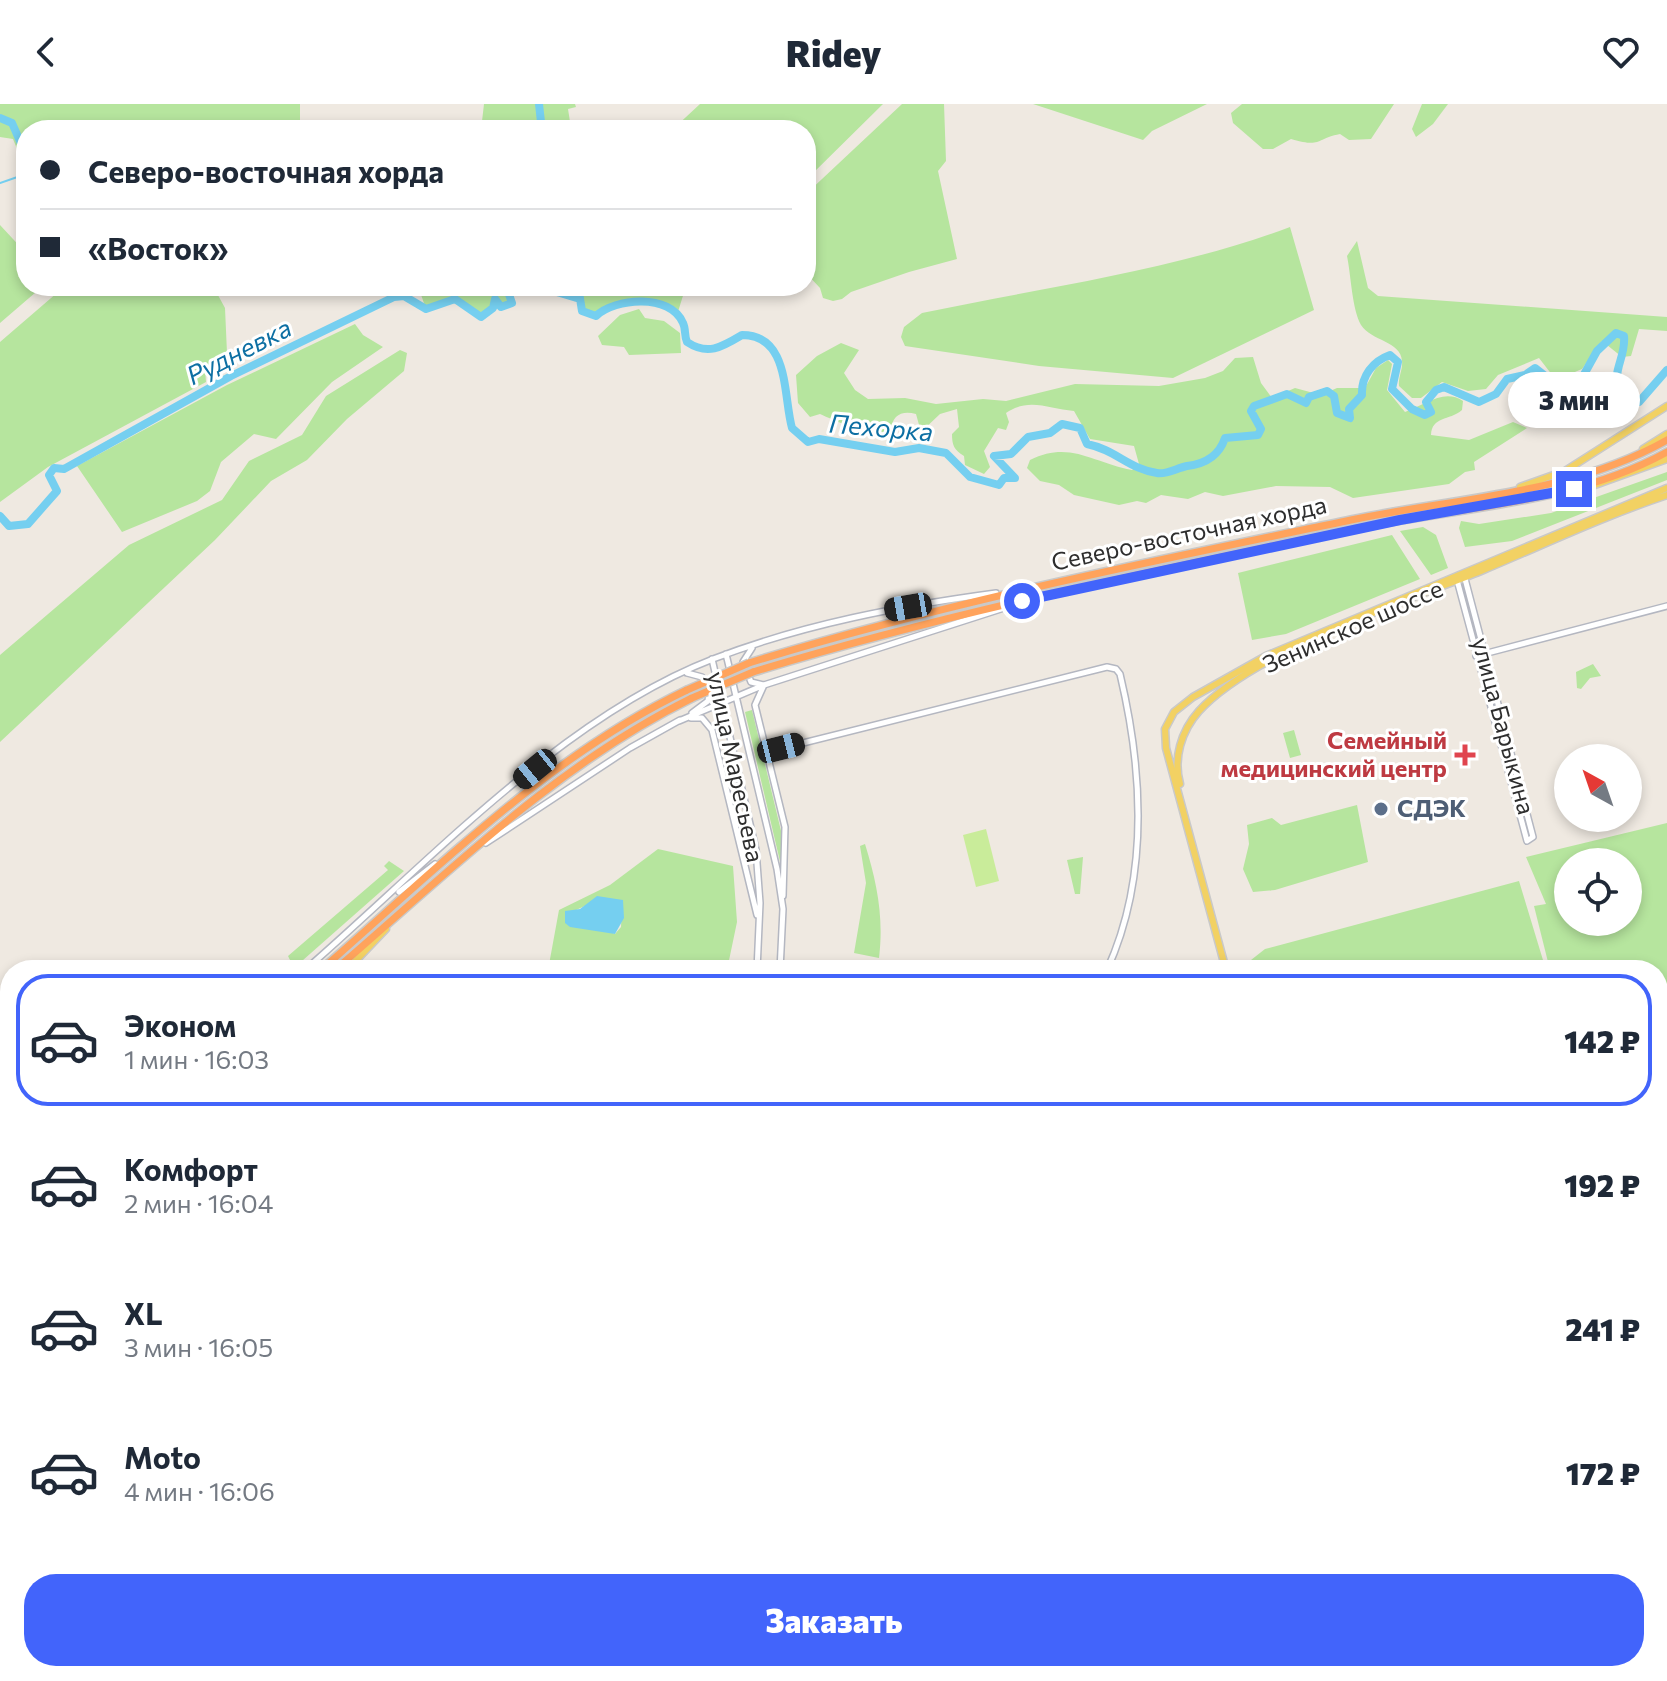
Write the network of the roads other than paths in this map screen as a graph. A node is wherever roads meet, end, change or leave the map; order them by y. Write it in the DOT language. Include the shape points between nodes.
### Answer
graph roads {
  1 [pos="1667,406"];
  2 [pos="1667,434"];
  3 [pos="1667,440"];
  4 [pos="1667,452"];
  5 [pos="1667,459"];
  6 [pos="1592,473"];
  7 [pos="1667,488"];
  8 [pos="1514,490"];
  9 [pos="1557,493"];
  10 [pos="1667,495"];
  11 [pos="1460,576"];
  12 [pos="1021,590"];
  13 [pos="1022,601"];
  14 [pos="1667,606"];
  15 [pos="762,642"];
  16 [pos="726,654"];
  17 [pos="1484,654"];
  18 [pos="1476,656"];
  19 [pos="712,659"];
  20 [pos="682,673"];
  21 [pos="764,685"];
  22 [pos="738,697"];
  23 [pos="724,704"];
  24 [pos="679,721"];
  25 [pos="767,752"];
  26 [pos="478,833"];
  27 [pos="465,857"];
  28 [pos="378,906"];
  29 [pos="783,909"];
  30 [pos="1212,913"];
  31 [pos="393,921"];
  32 [pos="759,924"];
  33 [pos="316,960"];
  34 [pos="332,960"];
  35 [pos="347,960"];
  36 [pos="356,960"];
  37 [pos="757,960"];
  38 [pos="780,960"];
  39 [pos="1111,960"];
  40 [pos="1224,960"];
  1 -- 8 [label="main road" via="1565,471"];
  2 -- 6 [label="main road"];
  3 -- 6 [label="highway, Северо-восточная хорда"];
  4 -- 9 [label="highway, Северо-восточная хорда" via="1612,477"];
  5 -- 9 [label="main road" via="1617,479"];
  6 -- 8 [label="highway, Северо-восточная хорда"];
  7 -- 11 [label="main road"];
  8 -- 12 [label="highway, Северо-восточная хорда"];
  9 -- 13 [label="highway, Северо-восточная хорда" via="1400,520"];
  10 -- 11 [label="main road, Зенинское шоссе"];
  11 -- 17 [label="street, улица Барыкина"];
  11 -- 18 [label="street, улица Барыкина"];
  11 -- 30 [label="main road, Зенинское шоссе" via="1276,659 1216,697 1193,719 1180,747 1177,772"];
  11 -- 30 [label="main road, Зенинское шоссе" via="1266,656 1193,697 1168,719 1166,748"];
  12 -- 15 [label="street" via="882,611"];
  12 -- 26 [label="highway, Северо-восточная хорда, bridge" via="844,634 749,663 687,690 585,746"];
  13 -- 21 [label="street"];
  13 -- 27 [label="highway, Северо-восточная хорда, bridge" via="849,642 692,698 592,754"];
  14 -- 17 [label="street"];
  15 -- 16 [label="street"];
  15 -- 21 [label="street" via="745,654 743,662 751,682"];
  16 -- 19 [label="street"];
  16 -- 22 [label="street, улица Маресьева"];
  17 -- 18 [label="street"];
  17 -- 18 [label="street, улица Барыкина" via="1533,837 1527,841"];
  19 -- 20 [label="street"];
  19 -- 23 [label="street, улица Маресьева"];
  20 -- 24 [label="street" via="702,677 709,696"];
  20 -- 28 [label="street" via="555,753"];
  21 -- 22 [label="street"];
  21 -- 25 [label="street" via="755,705"];
  22 -- 23 [label="street"];
  22 -- 29 [label="street, улица Маресьева"];
  23 -- 24 [label="street"];
  23 -- 32 [label="street, улица Маресьева" via="756,850"];
  24 -- 27 [label="street"];
  24 -- 32 [label="street" via="702,718 712,730"];
  25 -- 29 [label="street" via="785,827"];
  25 -- 39 [label="street, улица Маресьева" via="1107,667 1118,671 1133,735 1137,847 1128,914"];
  26 -- 28 [label="street"];
  26 -- 34 [label="highway, Северо-восточная хорда"];
  27 -- 31 [label="highway, Северо-восточная хорда"];
  28 -- 33 [label="street"];
  29 -- 38 [label="street, улица Маресьева"];
  30 -- 40 [label="main road, Зенинское шоссе"];
  31 -- 35 [label="highway, Северо-восточная хорда"];
  31 -- 36 [label="main road"];
  32 -- 37 [label="street, улица Маресьева"];
}
